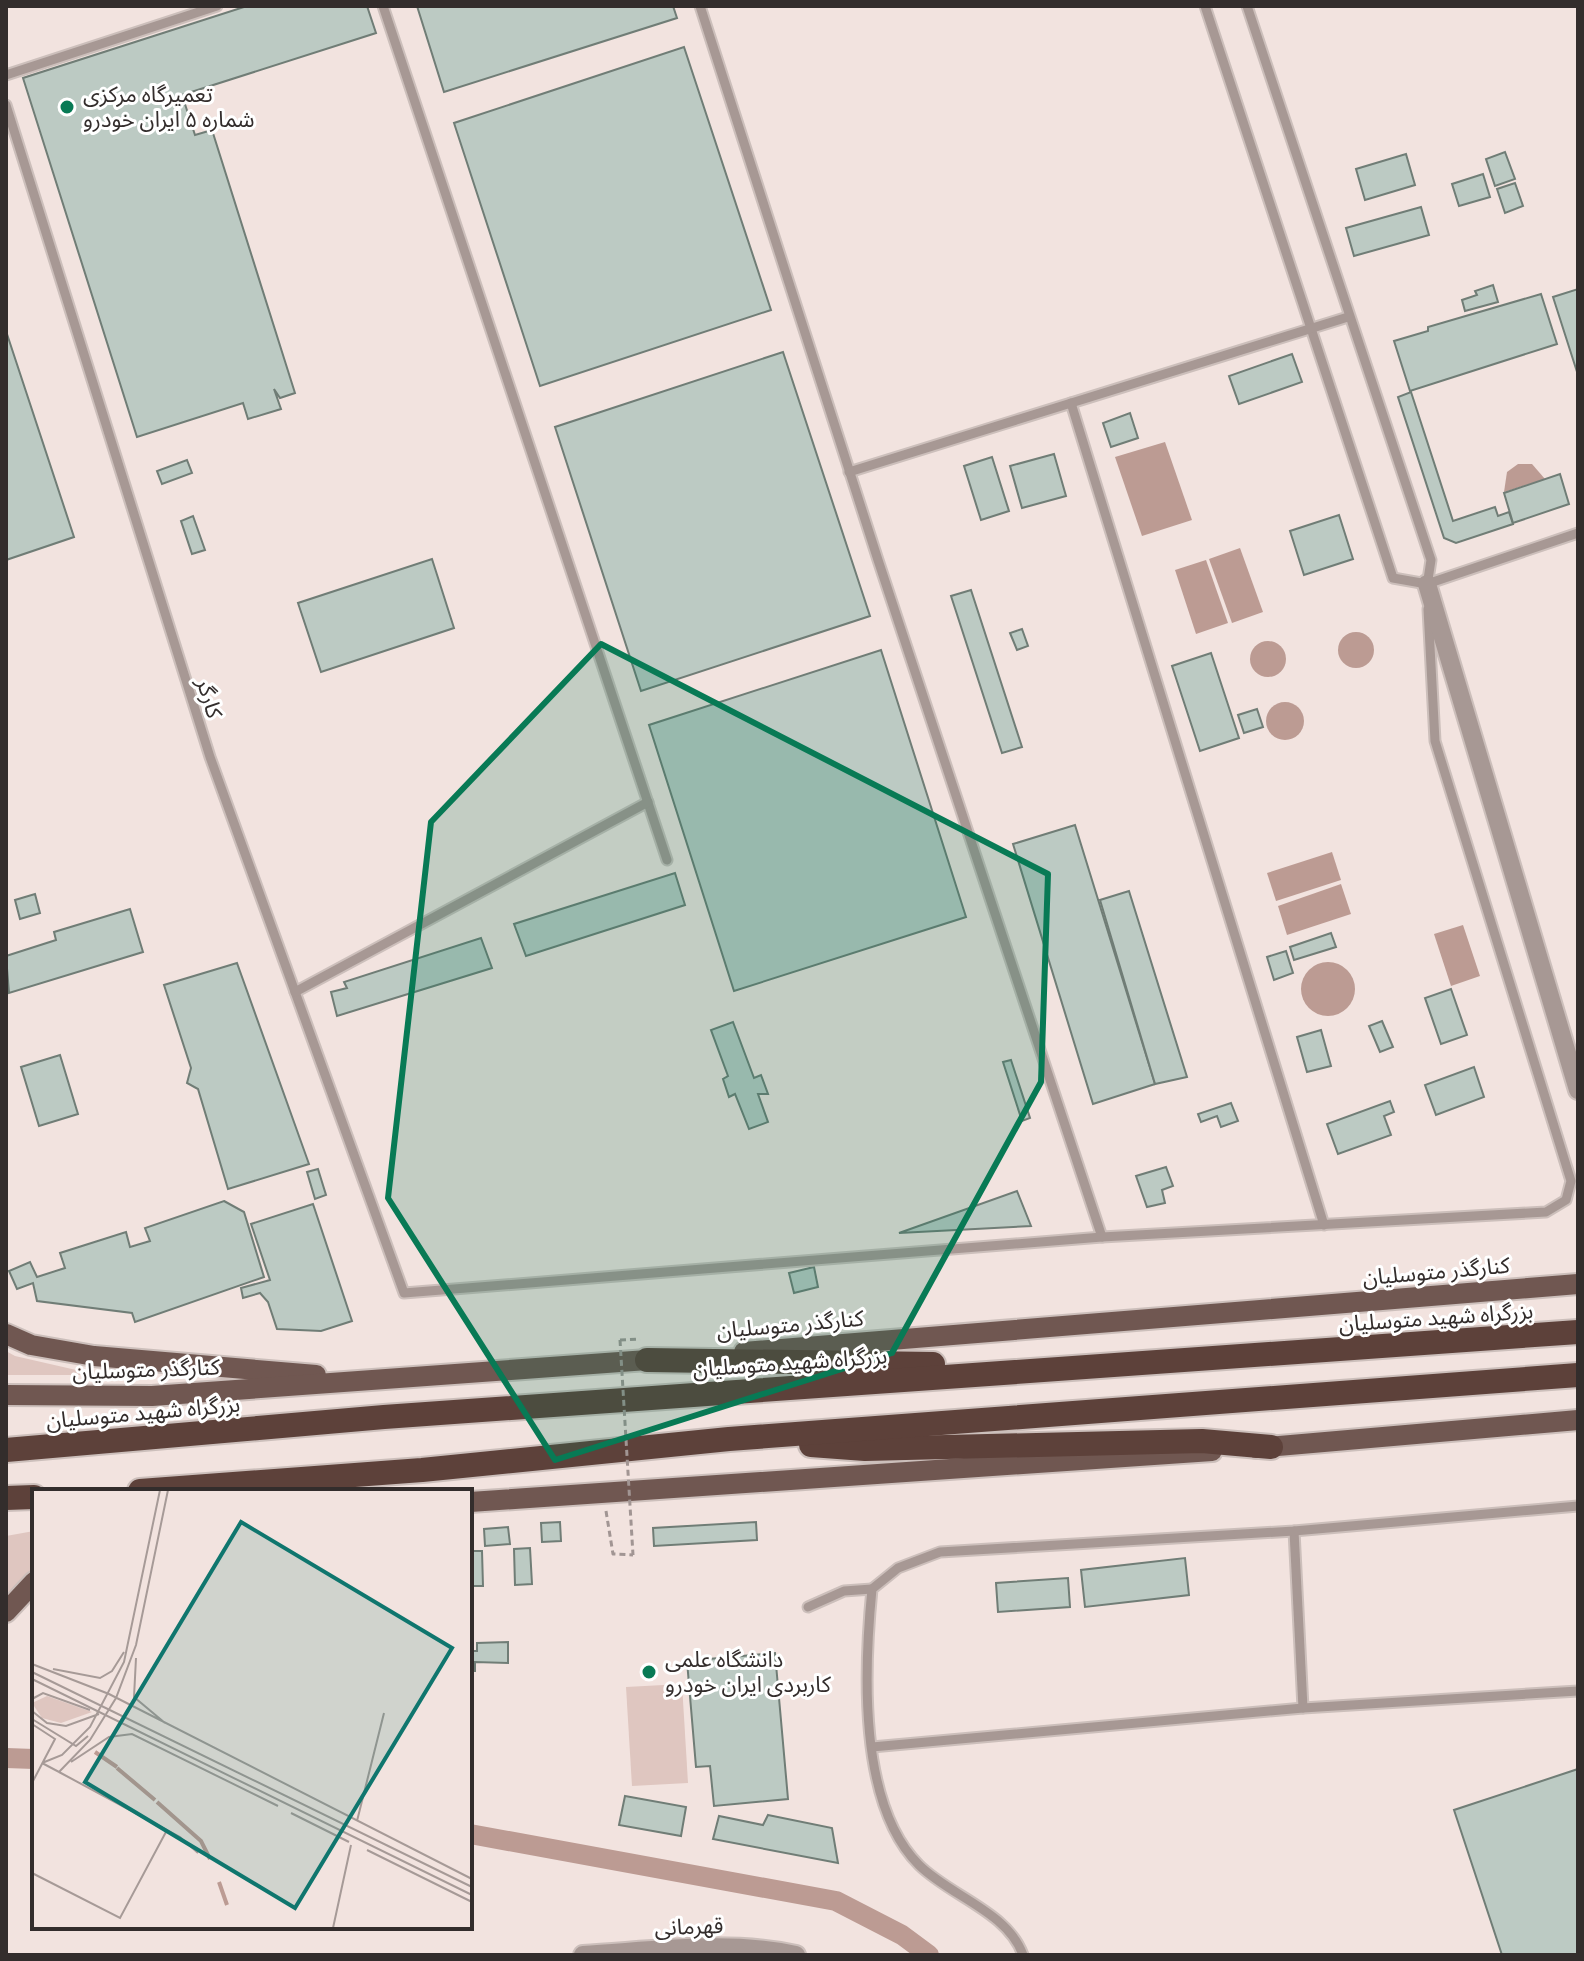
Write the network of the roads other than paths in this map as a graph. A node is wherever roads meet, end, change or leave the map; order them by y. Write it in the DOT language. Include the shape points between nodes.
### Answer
graph roads {
  1 [pos="217,6"];
  2 [pos="383,6"];
  3 [pos="700,6"];
  4 [pos="1205,6"];
  5 [pos="1247,6"];
  6 [pos="6,75"];
  7 [pos="6,105"];
  8 [pos="1348,317"];
  9 [pos="1309,329"];
  10 [pos="1071,403"];
  11 [pos="849,472"];
  12 [pos="1578,533"];
  13 [pos="1427,584"];
  14 [pos="648,802"];
  15 [pos="667,860"];
  16 [pos="295,992"];
  17 [pos="1578,1090"];
  18 [pos="1324,1225"];
  19 [pos="1102,1237"];
  20 [pos="1578,1284"];
  21 [pos="1578,1332"];
  22 [pos="6,1334"];
  23 [pos="648,1349"];
  24 [pos="1103,1366"];
  25 [pos="1578,1375"];
  26 [pos="376,1381"];
  27 [pos="6,1395"];
  28 [pos="1578,1420"];
  29 [pos="729,1439"];
  30 [pos="1271,1447"];
  31 [pos="6,1450"];
  32 [pos="167,1489"];
  33 [pos="32,1497"];
  34 [pos="6,1498"];
  35 [pos="472,1502"];
  36 [pos="1578,1506"];
  37 [pos="1294,1531"];
  38 [pos="32,1584"];
  39 [pos="872,1589"];
  40 [pos="808,1607"];
  41 [pos="6,1612"];
  42 [pos="1578,1691"];
  43 [pos="1303,1708"];
  44 [pos="872,1747"];
  45 [pos="610,1954"];
  46 [pos="583,1955"];
  47 [pos="796,1955"];
  48 [pos="1023,1955"];
  1 -- 6 [label="lane"];
  2 -- 14 [label="lane"];
  3 -- 11 [label="lane"];
  4 -- 9 [label="lane"];
  5 -- 8 [label="lane"];
  7 -- 16 [label="lane, کارگر" via="210,757"];
  8 -- 9 [label="lane"];
  8 -- 13 [label="lane" via="1431,560"];
  9 -- 10 [label="lane"];
  9 -- 13 [label="lane" via="1393,578"];
  10 -- 11 [label="lane"];
  10 -- 18 [label="lane"];
  11 -- 19 [label="lane"];
  12 -- 13 [label="lane"];
  13 -- 17 [label="street"];
  13 -- 18 [label="lane" via="1435,741 1571,1181 1566,1200 1546,1212"];
  14 -- 15 [label="lane"];
  14 -- 16 [label="lane"];
  16 -- 19 [label="lane, کارگر" via="404,1293"];
  18 -- 19 [label="lane"];
  20 -- 23 [label="main road, کنارگذر متوسلیان"];
  21 -- 24 [label="highway, بزرگراه شهید متوسلیان"];
  22 -- 26 [label="main road" via="31,1345 94,1356"];
  23 -- 24 [label="highway"];
  23 -- 26 [label="main road, کنارگذر متوسلیان"];
  24 -- 31 [label="highway, بزرگراه شهید متوسلیان" via="384,1417"];
  25 -- 29 [label="highway"];
  26 -- 27 [label="main road, کنارگذر متوسلیان" via="152,1396"];
  28 -- 30 [label="main road"];
  29 -- 30 [label="highway" via="865,1449 1202,1441"];
  29 -- 32 [label="highway"];
  30 -- 35 [label="main road"];
  33 -- 34 [label="highway"];
  36 -- 37 [label="lane"];
  37 -- 39 [label="lane" via="940,1552 898,1568"];
  37 -- 43 [label="lane"];
  38 -- 41 [label="main road"];
  39 -- 40 [label="lane" via="844,1591"];
  39 -- 44 [label="lane" via="867,1642"];
  42 -- 43 [label="lane"];
  43 -- 44 [label="lane"];
  44 -- 48 [label="lane" via="875,1783 890,1825 911,1855 1016,1936"];
  45 -- 46 [label="street, قهرمانی"];
  45 -- 47 [label="street, قهرمانی" via="708,1948"];
}
